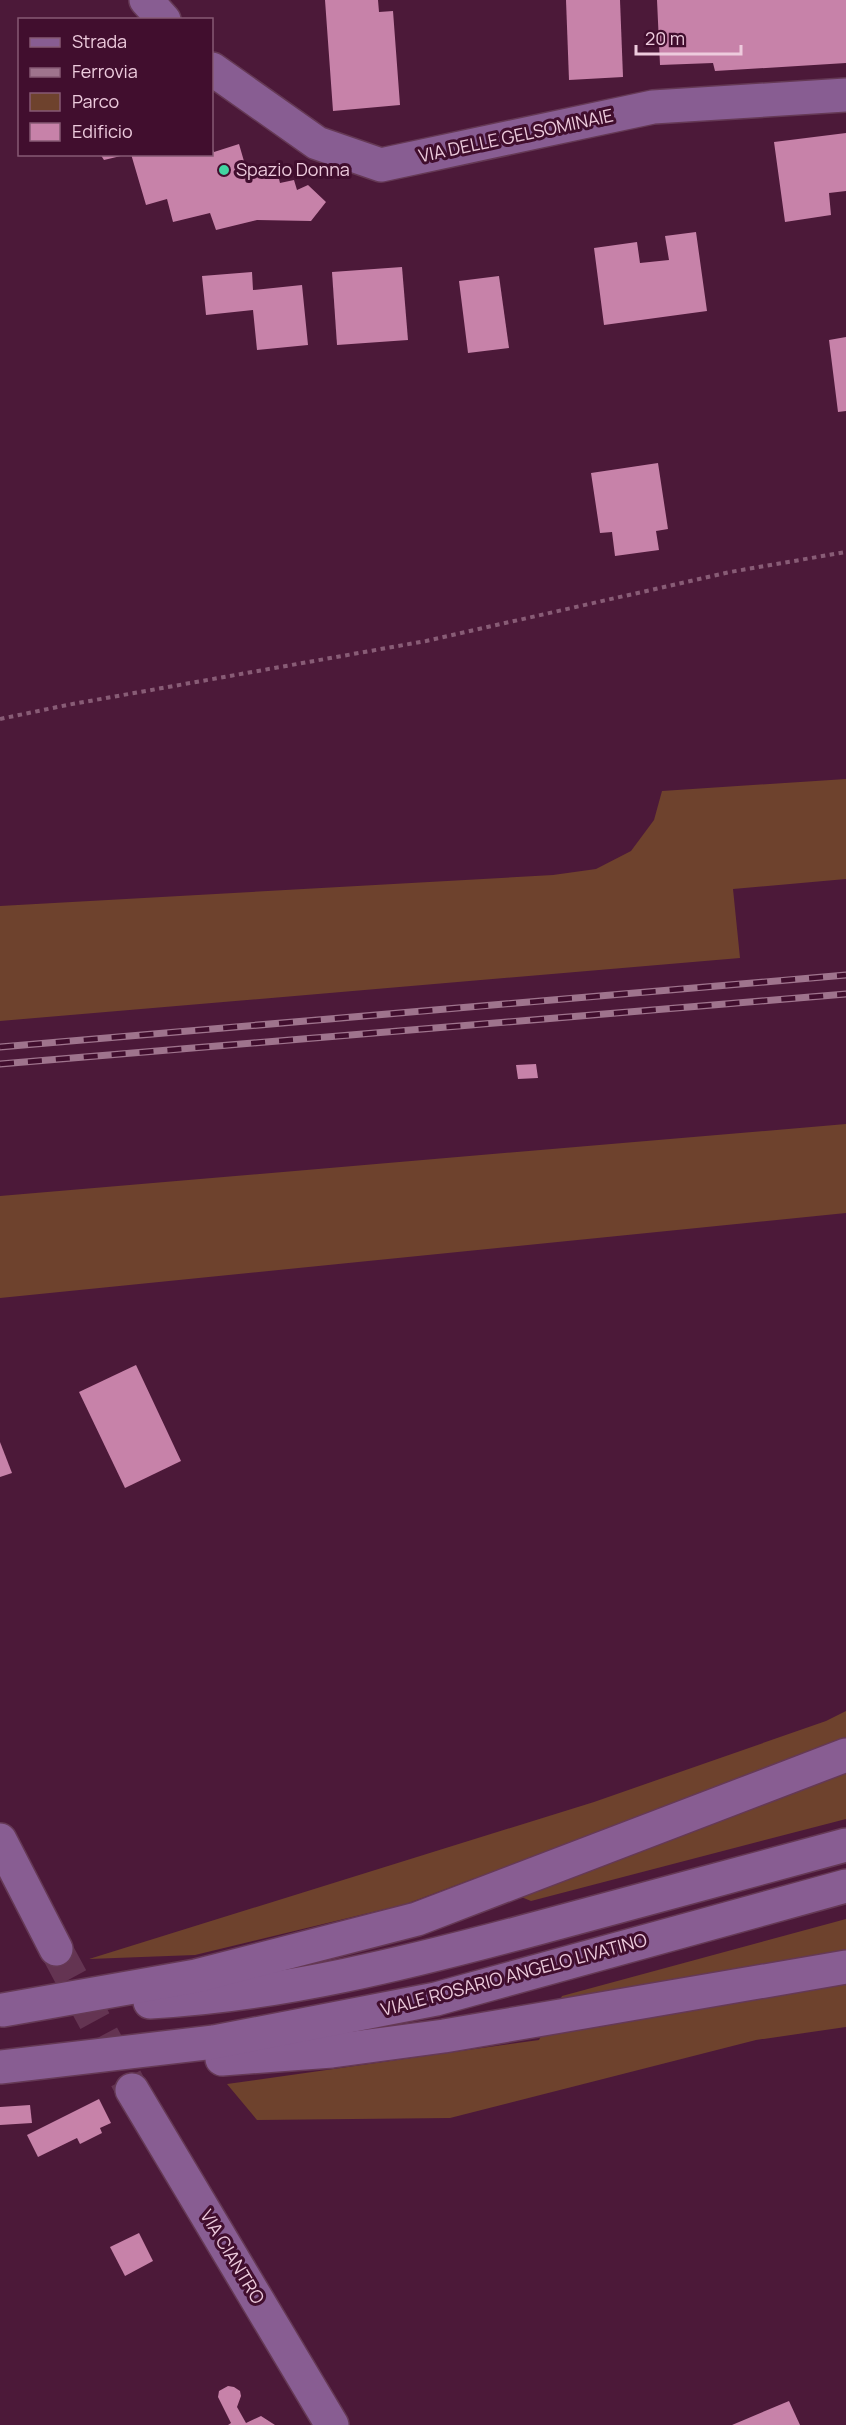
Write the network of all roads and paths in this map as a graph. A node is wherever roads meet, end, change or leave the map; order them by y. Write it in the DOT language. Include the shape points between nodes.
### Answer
graph roads {
  1 [pos="146,0"];
  2 [pos="162,18"];
  3 [pos="213,70"];
  4 [pos="846,95"];
  5 [pos="846,552"];
  6 [pos="0,719"];
  7 [pos="846,1755"];
  8 [pos="0,1840"];
  9 [pos="846,1845"];
  10 [pos="846,1886"];
  11 [pos="56,1949"];
  12 [pos="846,1967"];
  13 [pos="2,2010"];
  14 [pos="5,2067"];
  15 [pos="132,2090"];
  16 [pos="332,2425"];
  1 -- 2 [label="main road"];
  3 -- 4 [label="main road, VIA DELLE GELSOMINAIE" via="317,143 381,165 653,107"];
  5 -- 6 [label="path" via="730,572 426,641"];
  7 -- 13 [label="main road" via="417,1919 196,1976"];
  8 -- 11 [label="main road"];
  9 -- 13 [label="main road" via="426,1958 315,1982 203,2000"];
  10 -- 14 [label="main road, VIALE ROSARIO ANGELO LIVATINO" via="436,2000 214,2042"];
  12 -- 14 [label="main road" via="444,2036 332,2051"];
  15 -- 16 [label="main road, VIA CIANTRO"];
}
